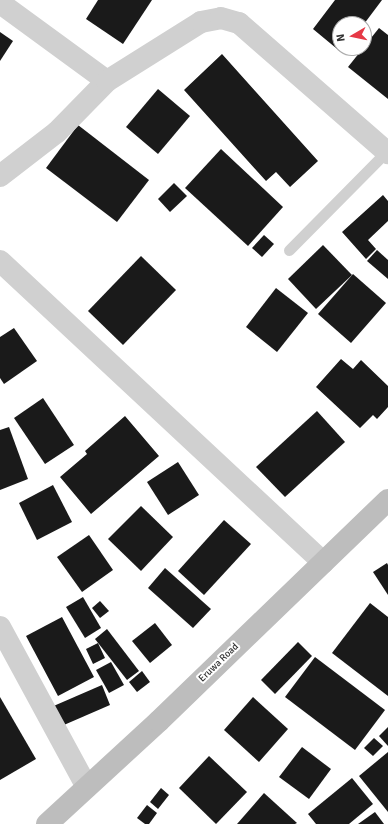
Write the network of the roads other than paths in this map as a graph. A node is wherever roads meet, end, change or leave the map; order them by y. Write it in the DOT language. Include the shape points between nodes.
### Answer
graph roads {
  1 [pos="0,3"];
  2 [pos="107,81"];
  3 [pos="387,153"];
  4 [pos="0,176"];
  5 [pos="289,250"];
  6 [pos="0,261"];
  7 [pos="388,500"];
  8 [pos="323,562"];
  9 [pos="0,628"];
  10 [pos="87,787"];
  11 [pos="47,824"];
  1 -- 2 [label="street"];
  2 -- 3 [label="street" via="201,22 221,18 239,23"];
  2 -- 4 [label="street" via="57,132"];
  3 -- 5 [label="lane"];
  6 -- 8 [label="street"];
  7 -- 8 [label="main road, Eruwa Road"];
  8 -- 10 [label="main road, Eruwa Road"];
  9 -- 10 [label="street"];
  10 -- 11 [label="main road, Eruwa Road"];
}
